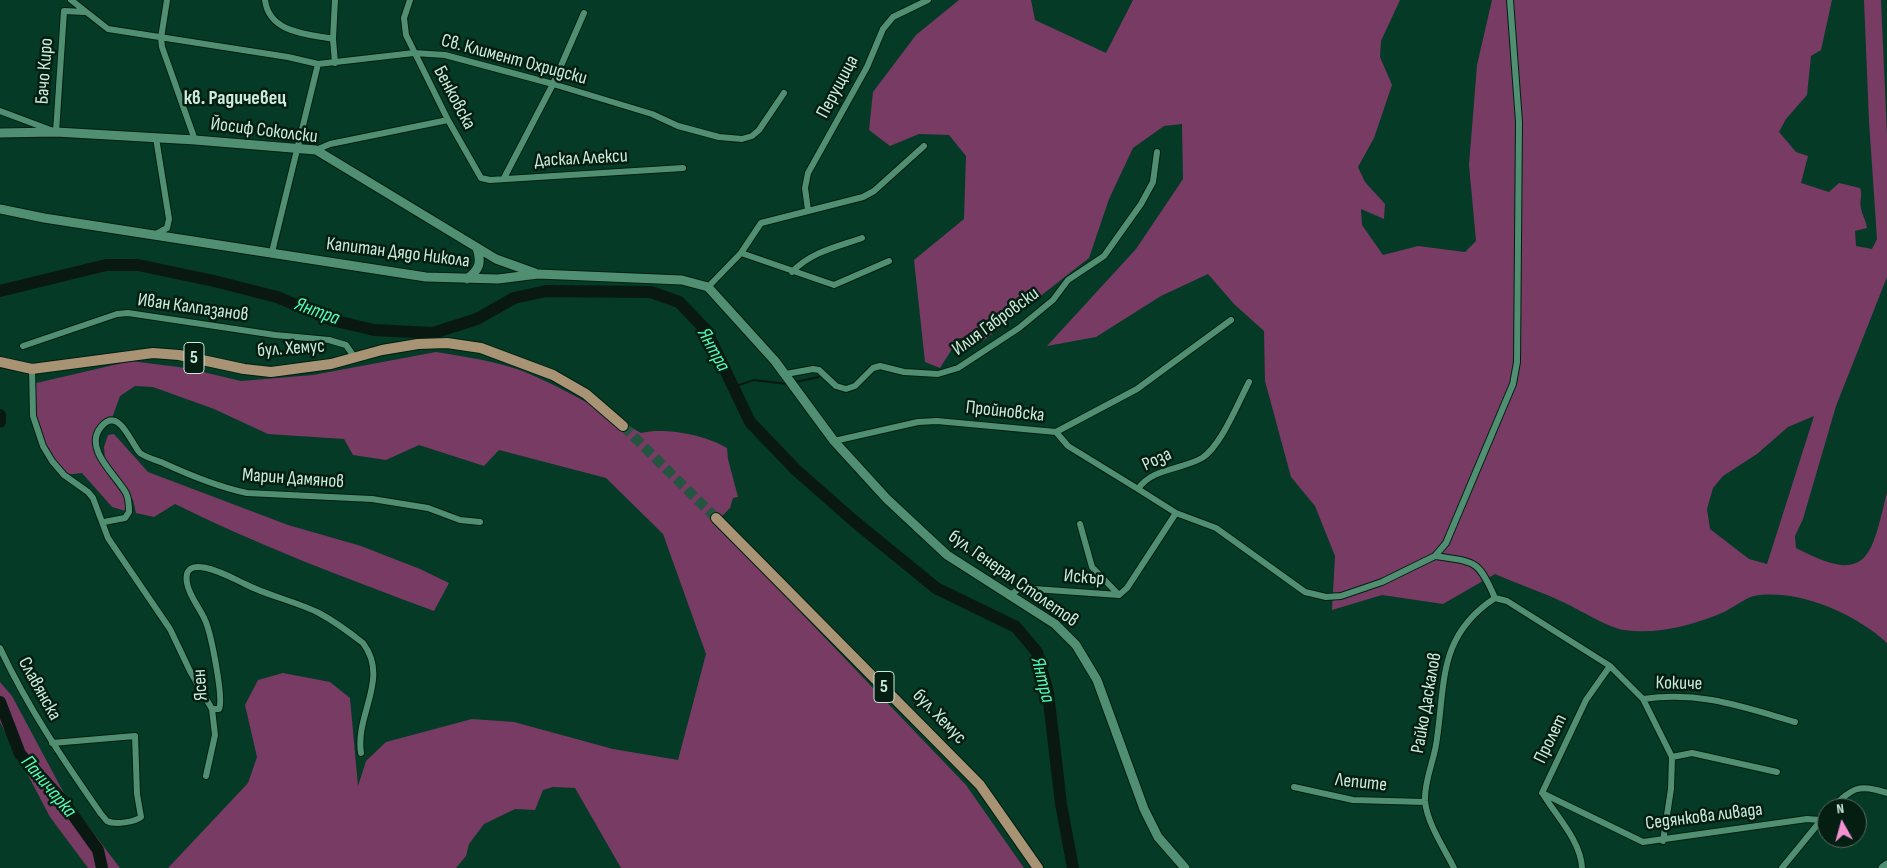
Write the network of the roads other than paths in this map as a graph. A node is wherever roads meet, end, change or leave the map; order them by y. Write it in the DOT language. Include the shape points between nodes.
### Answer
graph roads {
  1 [pos="71,0"];
  2 [pos="167,0"];
  3 [pos="265,0"];
  4 [pos="335,0"];
  5 [pos="410,0"];
  6 [pos="928,0"];
  7 [pos="1510,0"];
  8 [pos="85,12"];
  9 [pos="584,13"];
  10 [pos="161,38"];
  11 [pos="333,39"];
  12 [pos="414,53"];
  13 [pos="335,63"];
  14 [pos="318,64"];
  15 [pos="553,84"];
  16 [pos="784,93"];
  17 [pos="0,111"];
  18 [pos="448,120"];
  19 [pos="56,132"];
  20 [pos="0,134"];
  21 [pos="156,138"];
  22 [pos="195,140"];
  23 [pos="924,146"];
  24 [pos="298,148"];
  25 [pos="316,150"];
  26 [pos="1157,152"];
  27 [pos="683,168"];
  28 [pos="482,178"];
  29 [pos="504,178"];
  30 [pos="0,209"];
  31 [pos="808,210"];
  32 [pos="155,235"];
  33 [pos="862,238"];
  34 [pos="476,248"];
  35 [pos="272,252"];
  36 [pos="741,253"];
  37 [pos="889,261"];
  38 [pos="792,272"];
  39 [pos="538,274"];
  40 [pos="466,279"];
  41 [pos="708,287"];
  42 [pos="1231,320"];
  43 [pos="23,346"];
  44 [pos="354,358"];
  45 [pos="0,362"];
  46 [pos="32,369"];
  47 [pos="788,376"];
  48 [pos="1249,382"];
  49 [pos="623,426"];
  50 [pos="1056,432"];
  51 [pos="834,442"];
  52 [pos="1138,490"];
  53 [pos="1176,513"];
  54 [pos="716,518"];
  55 [pos="104,522"];
  56 [pos="480,522"];
  57 [pos="1080,524"];
  58 [pos="1435,556"];
  59 [pos="1119,595"];
  60 [pos="1009,596"];
  61 [pos="1495,598"];
  62 [pos="0,648"];
  63 [pos="1610,666"];
  64 [pos="1643,699"];
  65 [pos="212,709"];
  66 [pos="1795,722"];
  67 [pos="52,743"];
  68 [pos="361,753"];
  69 [pos="1672,757"];
  70 [pos="1777,772"];
  71 [pos="206,776"];
  72 [pos="1294,787"];
  73 [pos="1542,792"];
  74 [pos="1887,793"];
  75 [pos="1842,798"];
  76 [pos="1425,802"];
  77 [pos="1817,820"];
  78 [pos="1817,824"];
  79 [pos="1663,841"];
  80 [pos="1887,865"];
  81 [pos="1038,868"];
  82 [pos="1185,868"];
  83 [pos="1454,868"];
  84 [pos="1582,868"];
  85 [pos="1782,868"];
  86 [pos="1883,868"];
  1 -- 8 [label="street, Св. Климент Охридски"];
  2 -- 10 [label="street"];
  3 -- 11 [label="street" via="268,14 278,24 296,32"];
  4 -- 11 [label="street"];
  5 -- 12 [label="street, Бенковска" via="404,27"];
  6 -- 31 [label="street, Перущица" via="893,17 883,29 867,67 808,173 805,188"];
  7 -- 58 [label="street" via="1519,122 1517,362 1513,384 1453,528"];
  8 -- 10 [label="street, Св. Климент Охридски" via="108,29"];
  8 -- 19 [label="street, Бачо Киро" via="64,11"];
  9 -- 15 [label="street"];
  10 -- 14 [label="street, Св. Климент Охридски"];
  10 -- 22 [label="street"];
  11 -- 13 [label="street"];
  12 -- 13 [label="street, Св. Климент Охридски"];
  12 -- 15 [label="street, Св. Климент Охридски" via="445,55"];
  12 -- 18 [label="street, Бенковска"];
  13 -- 14 [label="street, Св. Климент Охридски"];
  14 -- 24 [label="street"];
  15 -- 16 [label="street, Св. Климент Охридски" via="652,114 678,126 719,137 742,139 759,130"];
  15 -- 29 [label="street"];
  17 -- 19 [label="street"];
  18 -- 25 [label="street" via="330,144"];
  18 -- 28 [label="street, Бенковска"];
  19 -- 20 [label="street, Йосиф Соколски"];
  19 -- 21 [label="street, Йосиф Соколски"];
  21 -- 22 [label="street, Йосиф Соколски"];
  21 -- 32 [label="street" via="169,219 167,228"];
  22 -- 24 [label="street, Йосиф Соколски"];
  23 -- 31 [label="street" via="874,191 863,197"];
  24 -- 25 [label="street, Йосиф Соколски"];
  24 -- 35 [label="street"];
  25 -- 34 [label="street, Йосиф Соколски"];
  26 -- 47 [label="street, Илия Габровски" via="1153,182 1104,256 1068,280 1053,300 1020,328 963,365 938,374 904,372 880,366 873,368 855,386 846,389 836,386 819,370"];
  27 -- 29 [label="street, Даскал Алекси"];
  28 -- 29 [label="street, Даскал Алекси"];
  30 -- 32 [label="street, Капитан Дядо Никола"];
  31 -- 36 [label="street" via="761,223"];
  32 -- 35 [label="street, Капитан Дядо Никола"];
  33 -- 38 [label="street" via="818,253 802,261"];
  34 -- 39 [label="street, Йосиф Соколски"];
  34 -- 40 [label="street" via="481,261"];
  35 -- 40 [label="street, Капитан Дядо Никола" via="426,277"];
  36 -- 38 [label="street"];
  36 -- 41 [label="street"];
  37 -- 38 [label="street" via="834,285"];
  39 -- 40 [label="street, Капитан Дядо Никола"];
  39 -- 41 [label="street, Капитан Дядо Никола" via="682,280"];
  41 -- 47 [label="street"];
  42 -- 50 [label="street, Пройновска" via="1137,389"];
  43 -- 44 [label="street, Иван Калпазанов" via="128,313 329,340 346,345"];
  44 -- 46 [label="main road, бул. Хемус / 5" via="271,372 179,355 153,354"];
  44 -- 49 [label="main road, бул. Хемус / 5" via="418,344 447,343 481,348 552,375 586,394"];
  45 -- 46 [label="main road, бул. Хемус / 5"];
  46 -- 55 [label="street, Ясен" via="33,416 43,446 64,475 88,492"];
  47 -- 51 [label="street, бул. Генерал Столетов"];
  48 -- 52 [label="street, Роза" via="1220,437 1207,453 1145,479"];
  50 -- 51 [label="street, Пройновска" via="936,421 918,422"];
  50 -- 52 [label="street, Роза" via="1068,446"];
  51 -- 60 [label="street, бул. Генерал Столетов" via="887,500 935,545"];
  52 -- 53 [label="street"];
  53 -- 58 [label="street" via="1216,528 1305,592 1314,595 1341,596 1382,582"];
  53 -- 59 [label="street, Искър" via="1127,588"];
  54 -- 81 [label="main road, бул. Хемус / 5" via="980,785"];
  55 -- 56 [label="street, Марин Дамянов" via="125,518 129,512 127,494 100,456 96,444 98,431 112,421 119,422 126,429 141,454 231,490 372,499 428,508 460,520"];
  55 -- 65 [label="street, Ясен" via="114,547 170,629"];
  57 -- 59 [label="street" via="1092,567"];
  58 -- 61 [label="street" via="1464,559 1474,564 1485,576"];
  59 -- 60 [label="street, Искър" via="1020,588"];
  60 -- 82 [label="street, бул. Генерал Столетов" via="1056,624 1084,656 1097,680 1144,809 1158,836"];
  61 -- 63 [label="street" via="1507,601"];
  61 -- 76 [label="street, Райко Даскалов" via="1468,624 1449,653"];
  62 -- 67 [label="street, Славянска"];
  63 -- 64 [label="street"];
  63 -- 73 [label="street, Пролет" via="1586,700"];
  64 -- 66 [label="street, Кокиче" via="1690,696 1742,706"];
  64 -- 69 [label="street, Кокиче"];
  65 -- 68 [label="street, Ясен" via="219,709 221,698 211,640 206,621 187,583 190,570 202,566 319,612 363,643 373,670 374,688 362,721"];
  65 -- 71 [label="street" via="215,735"];
  67 -- 67 [label="street, Славянска" via="107,821 133,821 141,817 135,736"];
  69 -- 70 [label="street" via="1692,753"];
  69 -- 79 [label="street"];
  72 -- 76 [label="street, Лепите" via="1352,800"];
  73 -- 79 [label="street, Седянкова ливада" via="1636,840"];
  73 -- 84 [label="street, Пролет" via="1574,841"];
  74 -- 75 [label="street" via="1859,788"];
  76 -- 83 [label="street, Райко Даскалов"];
  77 -- 79 [label="street, Седянкова ливада"];
  78 -- 85 [label="street"];
  80 -- 86 [label="street"];
}
